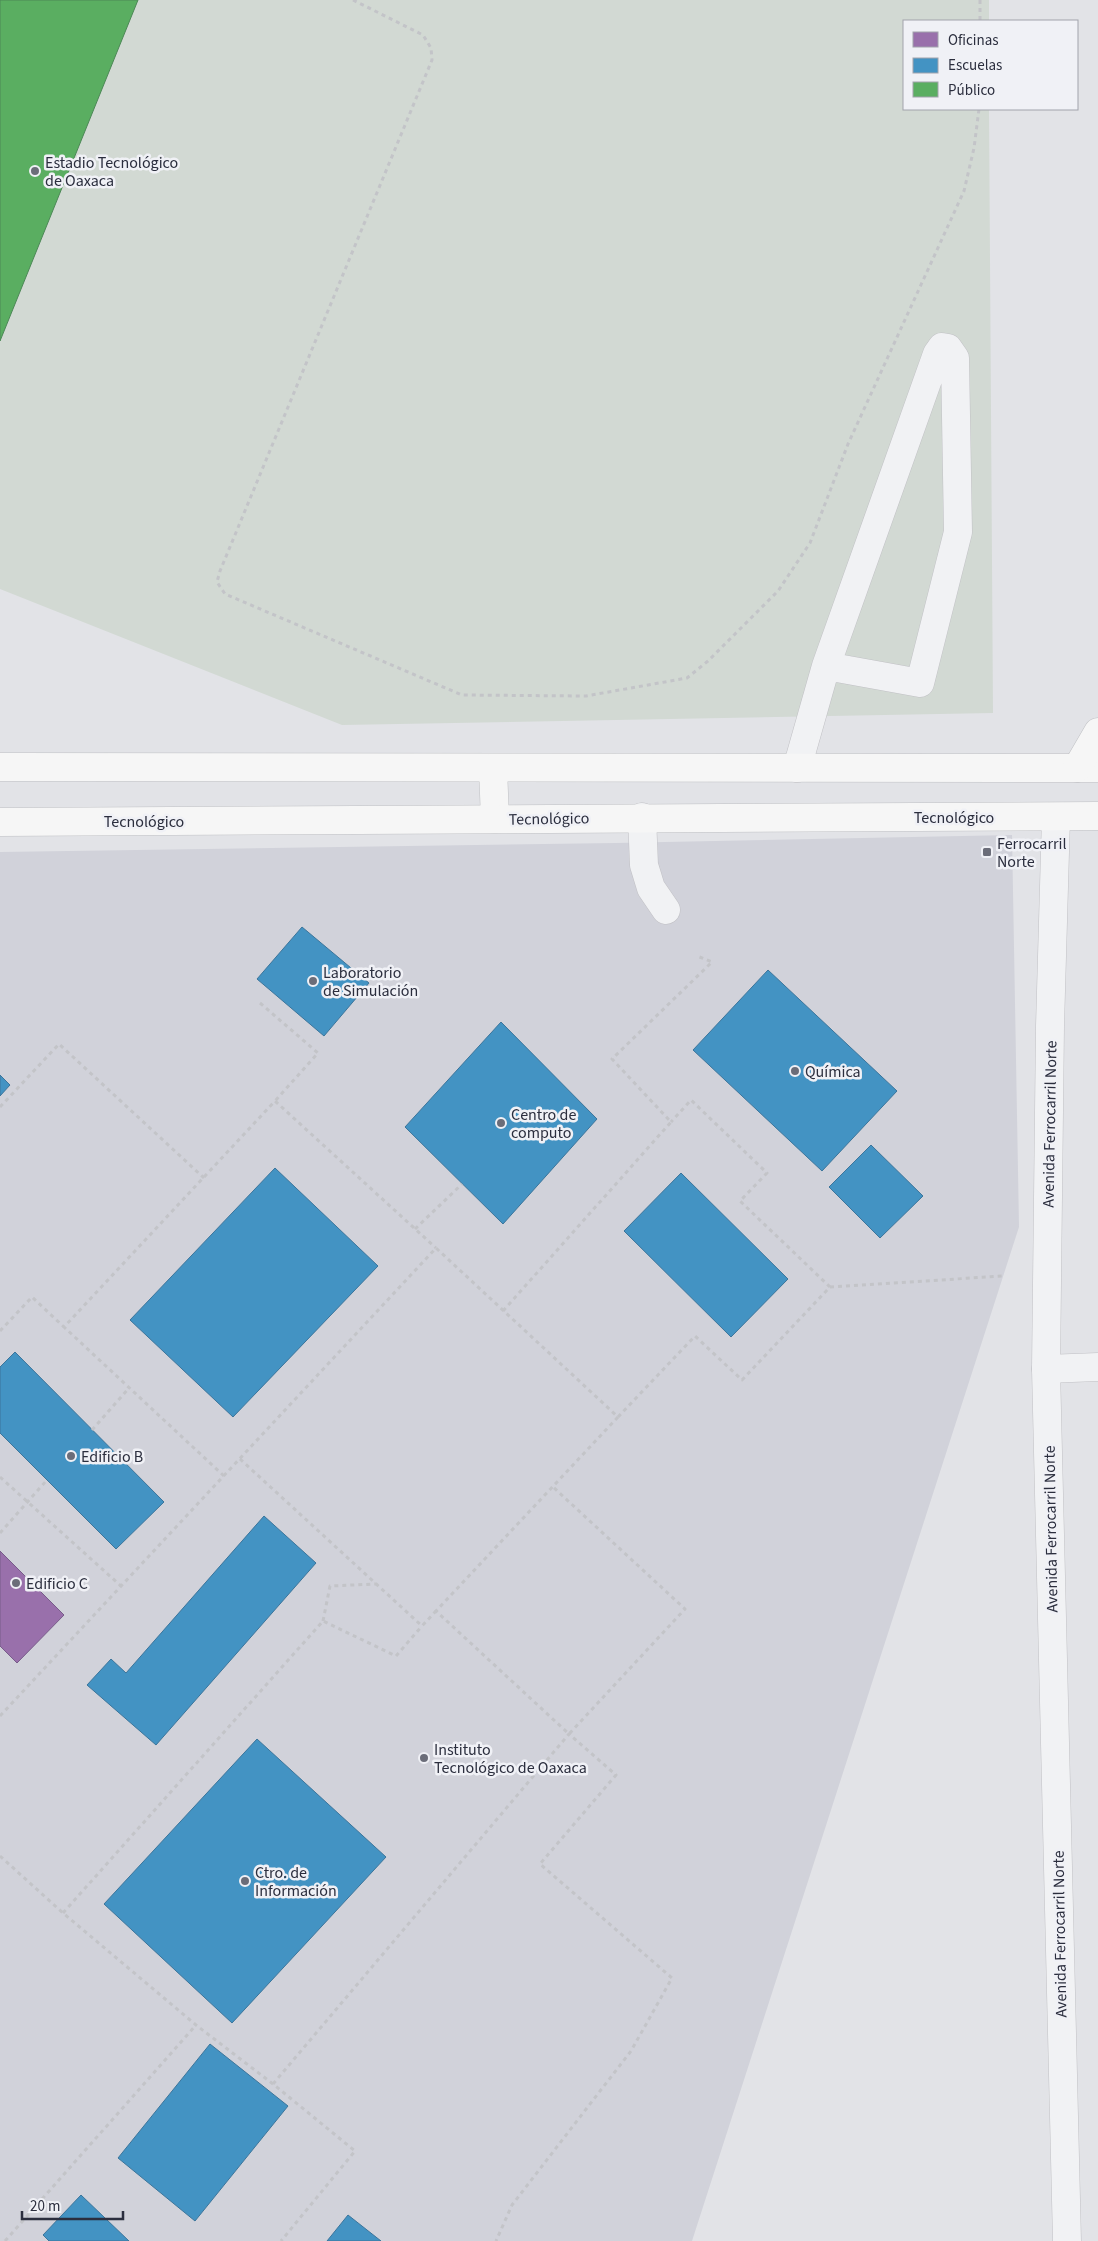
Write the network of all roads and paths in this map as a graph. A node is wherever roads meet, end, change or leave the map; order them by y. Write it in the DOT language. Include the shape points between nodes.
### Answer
graph roads {
  1 [pos="353,0"];
  2 [pos="980,0"];
  3 [pos="980,20"];
  4 [pos="978,110"];
  5 [pos="826,666"];
  6 [pos="1098,732"];
  7 [pos="0,768"];
  8 [pos="492,768"];
  9 [pos="797,768"];
  10 [pos="1087,768"];
  11 [pos="1098,816"];
  12 [pos="642,817"];
  13 [pos="1056,817"];
  14 [pos="495,819"];
  15 [pos="0,822"];
  16 [pos="666,910"];
  17 [pos="696,956"];
  18 [pos="260,1003"];
  19 [pos="275,1100"];
  20 [pos="0,1107"];
  21 [pos="671,1122"];
  22 [pos="204,1178"];
  23 [pos="462,1184"];
  24 [pos="415,1229"];
  25 [pos="436,1248"];
  26 [pos="1003,1276"];
  27 [pos="830,1287"];
  28 [pos="503,1311"];
  29 [pos="64,1327"];
  30 [pos="0,1331"];
  31 [pos="1098,1367"];
  32 [pos="1046,1369"];
  33 [pos="129,1388"];
  34 [pos="618,1417"];
  35 [pos="92,1430"];
  36 [pos="240,1459"];
  37 [pos="224,1476"];
  38 [pos="0,1477"];
  39 [pos="47,1480"];
  40 [pos="553,1487"];
  41 [pos="28,1502"];
  42 [pos="0,1533"];
  43 [pos="376,1584"];
  44 [pos="121,1586"];
  45 [pos="436,1611"];
  46 [pos="323,1621"];
  47 [pos="422,1626"];
  48 [pos="0,1716"];
  49 [pos="569,1734"];
  50 [pos="0,1856"];
  51 [pos="63,1913"];
  52 [pos="196,2026"];
  53 [pos="273,2084"];
  54 [pos="5,2241"];
  55 [pos="281,2241"];
  56 [pos="496,2241"];
  57 [pos="1067,2241"];
  1 -- 4 [label="path" via="423,35 431,48 432,60 217,582 225,594 462,694 586,696 687,678 778,590 810,543 848,444 964,191 974,148"];
  2 -- 3 [label="path"];
  5 -- 5 [label="street" via="937,354 942,348 948,348 955,358 958,532 920,682"];
  5 -- 9 [label="street"];
  6 -- 10 [label="main road"];
  7 -- 8 [label="main road"];
  8 -- 9 [label="main road"];
  8 -- 14 [label="main road"];
  9 -- 10 [label="main road"];
  11 -- 13 [label="main road, Tecnológico"];
  12 -- 13 [label="main road, Tecnológico"];
  12 -- 14 [label="main road, Tecnológico"];
  12 -- 16 [label="street" via="644,865 651,888"];
  13 -- 32 [label="street, Avenida Ferrocarril Norte"];
  14 -- 15 [label="main road, Tecnológico"];
  17 -- 21 [label="path" via="712,962 612,1059"];
  18 -- 19 [label="path" via="318,1053"];
  19 -- 22 [label="path"];
  19 -- 24 [label="path"];
  20 -- 22 [label="path" via="58,1044"];
  21 -- 27 [label="path" via="691,1100 767,1173 740,1201"];
  21 -- 28 [label="path"];
  22 -- 29 [label="path"];
  23 -- 24 [label="path"];
  24 -- 25 [label="path"];
  25 -- 28 [label="path"];
  25 -- 36 [label="path"];
  26 -- 27 [label="path"];
  27 -- 34 [label="path" via="742,1380 695,1336"];
  28 -- 34 [label="path"];
  29 -- 30 [label="path" via="32,1298"];
  29 -- 33 [label="path"];
  31 -- 32 [label="street"];
  32 -- 57 [label="street, Avenida Ferrocarril Norte"];
  33 -- 35 [label="path"];
  33 -- 37 [label="path"];
  34 -- 40 [label="path"];
  36 -- 37 [label="path"];
  36 -- 43 [label="path"];
  37 -- 44 [label="path"];
  38 -- 41 [label="path"];
  39 -- 41 [label="path"];
  40 -- 45 [label="path"];
  40 -- 49 [label="path" via="685,1609"];
  41 -- 42 [label="path"];
  41 -- 44 [label="path"];
  43 -- 46 [label="path" via="330,1586"];
  43 -- 47 [label="path"];
  44 -- 48 [label="path"];
  45 -- 47 [label="path"];
  45 -- 49 [label="path"];
  46 -- 47 [label="path" via="396,1656"];
  46 -- 51 [label="path"];
  49 -- 53 [label="path"];
  49 -- 56 [label="path" via="616,1775 540,1864 672,1978 631,2051 512,2205"];
  50 -- 51 [label="path"];
  51 -- 52 [label="path"];
  52 -- 53 [label="path"];
  52 -- 54 [label="path"];
  53 -- 55 [label="path" via="355,2151"];
}
